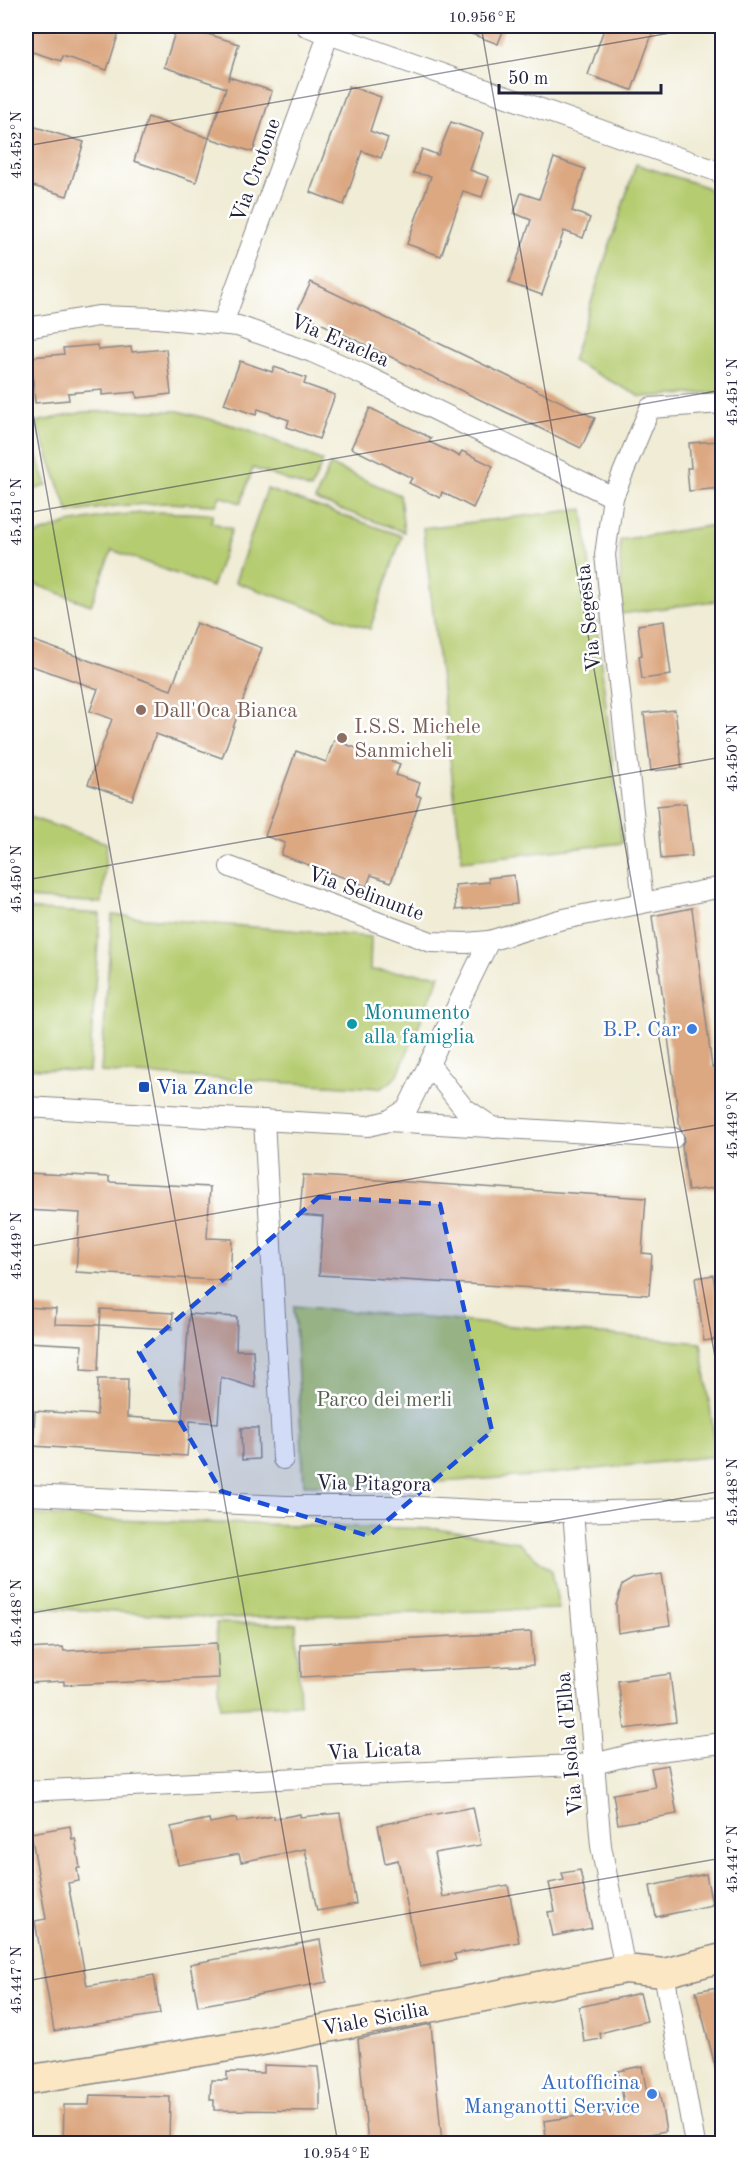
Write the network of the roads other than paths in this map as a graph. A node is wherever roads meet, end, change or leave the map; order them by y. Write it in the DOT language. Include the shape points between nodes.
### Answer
graph roads {
  1 [pos="306,26"];
  2 [pos="329,33"];
  3 [pos="723,173"];
  4 [pos="223,323"];
  5 [pos="26,328"];
  6 [pos="723,404"];
  7 [pos="613,497"];
  8 [pos="230,867"];
  9 [pos="723,887"];
  10 [pos="643,902"];
  11 [pos="489,941"];
  12 [pos="429,1064"];
  13 [pos="26,1107"];
  14 [pos="264,1120"];
  15 [pos="388,1122"];
  16 [pos="496,1129"];
  17 [pos="673,1138"];
  18 [pos="284,1459"];
  19 [pos="26,1495"];
  20 [pos="723,1508"];
  21 [pos="573,1512"];
  22 [pos="723,1743"];
  23 [pos="594,1764"];
  24 [pos="26,1791"];
  25 [pos="723,1958"];
  26 [pos="625,1970"];
  27 [pos="664,1973"];
  28 [pos="26,2080"];
  29 [pos="695,2144"];
  1 -- 2 [label="street"];
  2 -- 3 [label="street"];
  2 -- 4 [label="street, Via Crotone"];
  4 -- 5 [label="street, Via Eraclea" via="98,316"];
  4 -- 7 [label="street, Via Eraclea" via="312,352 366,376"];
  6 -- 7 [label="street, Via Segesta" via="651,408"];
  7 -- 10 [label="street, Via Segesta" via="605,555"];
  8 -- 11 [label="street, Via Selinunte" via="430,942"];
  9 -- 10 [label="street, Via Selinunte"];
  10 -- 11 [label="street, Via Selinunte" via="559,920"];
  11 -- 12 [label="street"];
  12 -- 15 [label="street" via="407,1109"];
  12 -- 16 [label="street" via="463,1107"];
  13 -- 14 [label="street"];
  14 -- 15 [label="street" via="368,1126"];
  14 -- 18 [label="street"];
  15 -- 16 [label="street"];
  16 -- 17 [label="street"];
  19 -- 21 [label="street, Via Pitagora"];
  20 -- 21 [label="street, Via Pitagora"];
  21 -- 23 [label="street, Via Isola d'Elba"];
  22 -- 23 [label="street, Via Licata" via="634,1754"];
  23 -- 24 [label="street, Via Licata"];
  23 -- 26 [label="street, Via Isola d'Elba" via="601,1846"];
  25 -- 27 [label="street, Viale Sicilia"];
  26 -- 27 [label="street, Viale Sicilia"];
  26 -- 28 [label="street, Viale Sicilia" via="247,2043"];
  27 -- 29 [label="street"];
}
